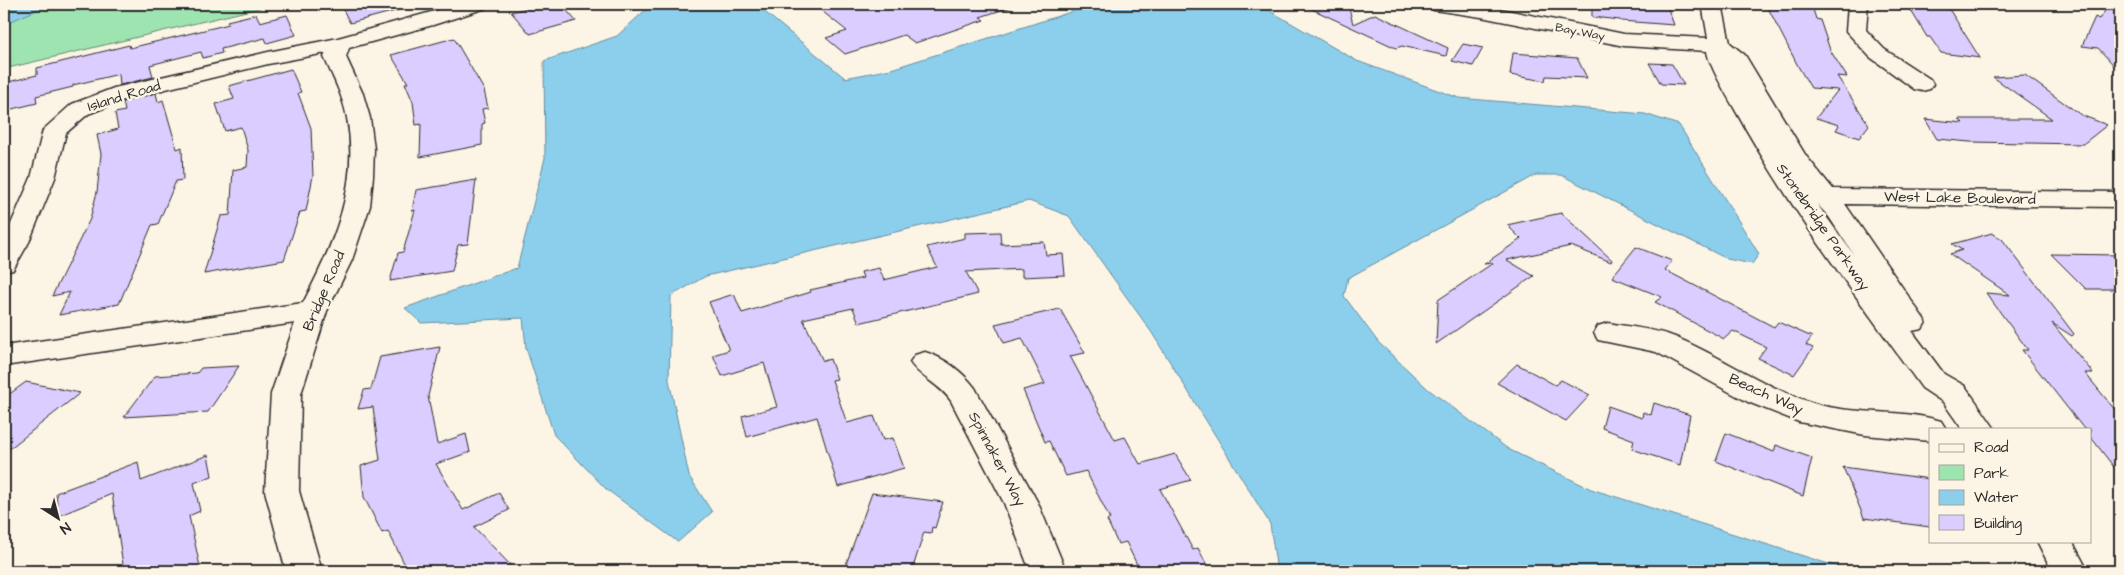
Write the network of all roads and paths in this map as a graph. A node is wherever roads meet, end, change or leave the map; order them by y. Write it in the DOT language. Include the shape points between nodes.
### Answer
graph roads {
  1 [pos="479,4"];
  2 [pos="1712,4"];
  3 [pos="1858,4"];
  4 [pos="1441,6"];
  5 [pos="340,44"];
  6 [pos="1720,44"];
  7 [pos="1922,84"];
  8 [pos="2120,200"];
  9 [pos="1819,205"];
  10 [pos="2120,215"];
  11 [pos="4,264"];
  12 [pos="313,311"];
  13 [pos="1608,333"];
  14 [pos="4,356"];
  15 [pos="925,362"];
  16 [pos="1978,428"];
  17 [pos="1929,430"];
  18 [pos="2055,542"];
  19 [pos="304,571"];
  20 [pos="1048,571"];
  21 [pos="2070,571"];
  1 -- 5 [label="street, Island Road"];
  2 -- 6 [label="street, Stonebridge Parkway"];
  3 -- 7 [label="street" via="1856,31 1877,53"];
  4 -- 6 [label="street, Bay Way" via="1624,40"];
  5 -- 11 [label="street, Island Road" via="122,94 80,109 55,130 43,178"];
  5 -- 12 [label="street, Bridge Road" via="335,57 359,118 361,176 357,206 339,260"];
  6 -- 9 [label="street, Stonebridge Parkway" via="1717,52 1753,126"];
  8 -- 9 [label="street, West Lake Boulevard"];
  9 -- 10 [label="street, West Lake Boulevard"];
  9 -- 16 [label="street, Stonebridge Parkway" via="1933,381 1954,394"];
  12 -- 14 [label="street"];
  12 -- 19 [label="street, Bridge Road" via="286,394 282,491"];
  13 -- 17 [label="street, Beach Way" via="1664,344 1759,394 1810,414 1865,424"];
  15 -- 20 [label="street, Spinnaker Way" via="954,382 964,396 1027,515"];
  18 -- 21 [label="street"];
}
